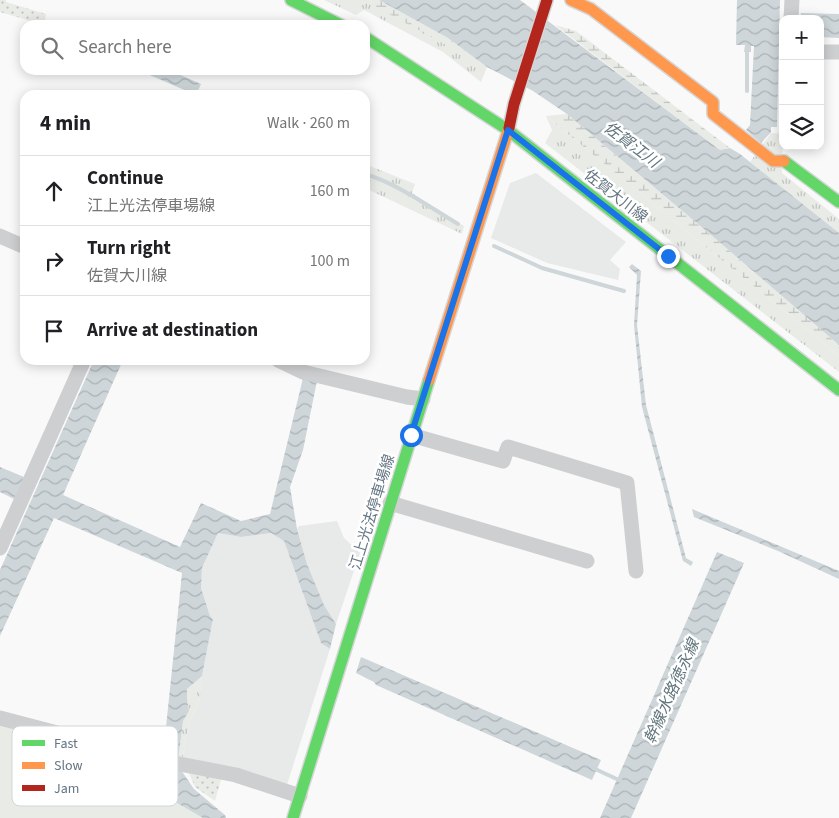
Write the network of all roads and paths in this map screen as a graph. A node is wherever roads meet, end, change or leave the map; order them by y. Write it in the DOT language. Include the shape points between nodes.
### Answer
graph roads {
  1 [pos="290,0"];
  2 [pos="547,0"];
  3 [pos="571,0"];
  4 [pos="792,0"];
  5 [pos="791,15"];
  6 [pos="331,20"];
  7 [pos="370,40"];
  8 [pos="824,52"];
  9 [pos="839,52"];
  10 [pos="508,130"];
  11 [pos="787,154"];
  12 [pos="839,202"];
  13 [pos="0,236"];
  14 [pos="20,245"];
  15 [pos="82,365"];
  16 [pos="289,365"];
  17 [pos="839,390"];
  18 [pos="423,399"];
  19 [pos="411,435"];
  20 [pos="390,503"];
  21 [pos="0,548"];
  22 [pos="587,561"];
  23 [pos="636,571"];
  24 [pos="0,718"];
  25 [pos="31,726"];
  26 [pos="178,763"];
  27 [pos="300,796"];
  28 [pos="293,818"];
  1 -- 6 [label="main road"];
  2 -- 10 [label="main road, 江上光法停車場線"];
  3 -- 11 [label="main road" via="591,9 713,102 713,114 773,161"];
  4 -- 5 [label="street"];
  7 -- 10 [label="main road, 佐賀大川線"];
  8 -- 9 [label="street"];
  10 -- 17 [label="main road, 佐賀大川線"];
  10 -- 18 [label="main road, 江上光法停車場線"];
  11 -- 12 [label="main road"];
  13 -- 14 [label="street"];
  15 -- 21 [label="street"];
  16 -- 18 [label="street" via="304,372"];
  18 -- 19 [label="main road, 江上光法停車場線"];
  19 -- 20 [label="main road, 江上光法停車場線"];
  19 -- 23 [label="street" via="503,462 508,447 627,483"];
  20 -- 22 [label="street"];
  20 -- 27 [label="main road, 江上光法停車場線"];
  24 -- 25 [label="street"];
  26 -- 27 [label="street" via="236,775"];
  27 -- 28 [label="main road, 江上光法停車場線"];
}
